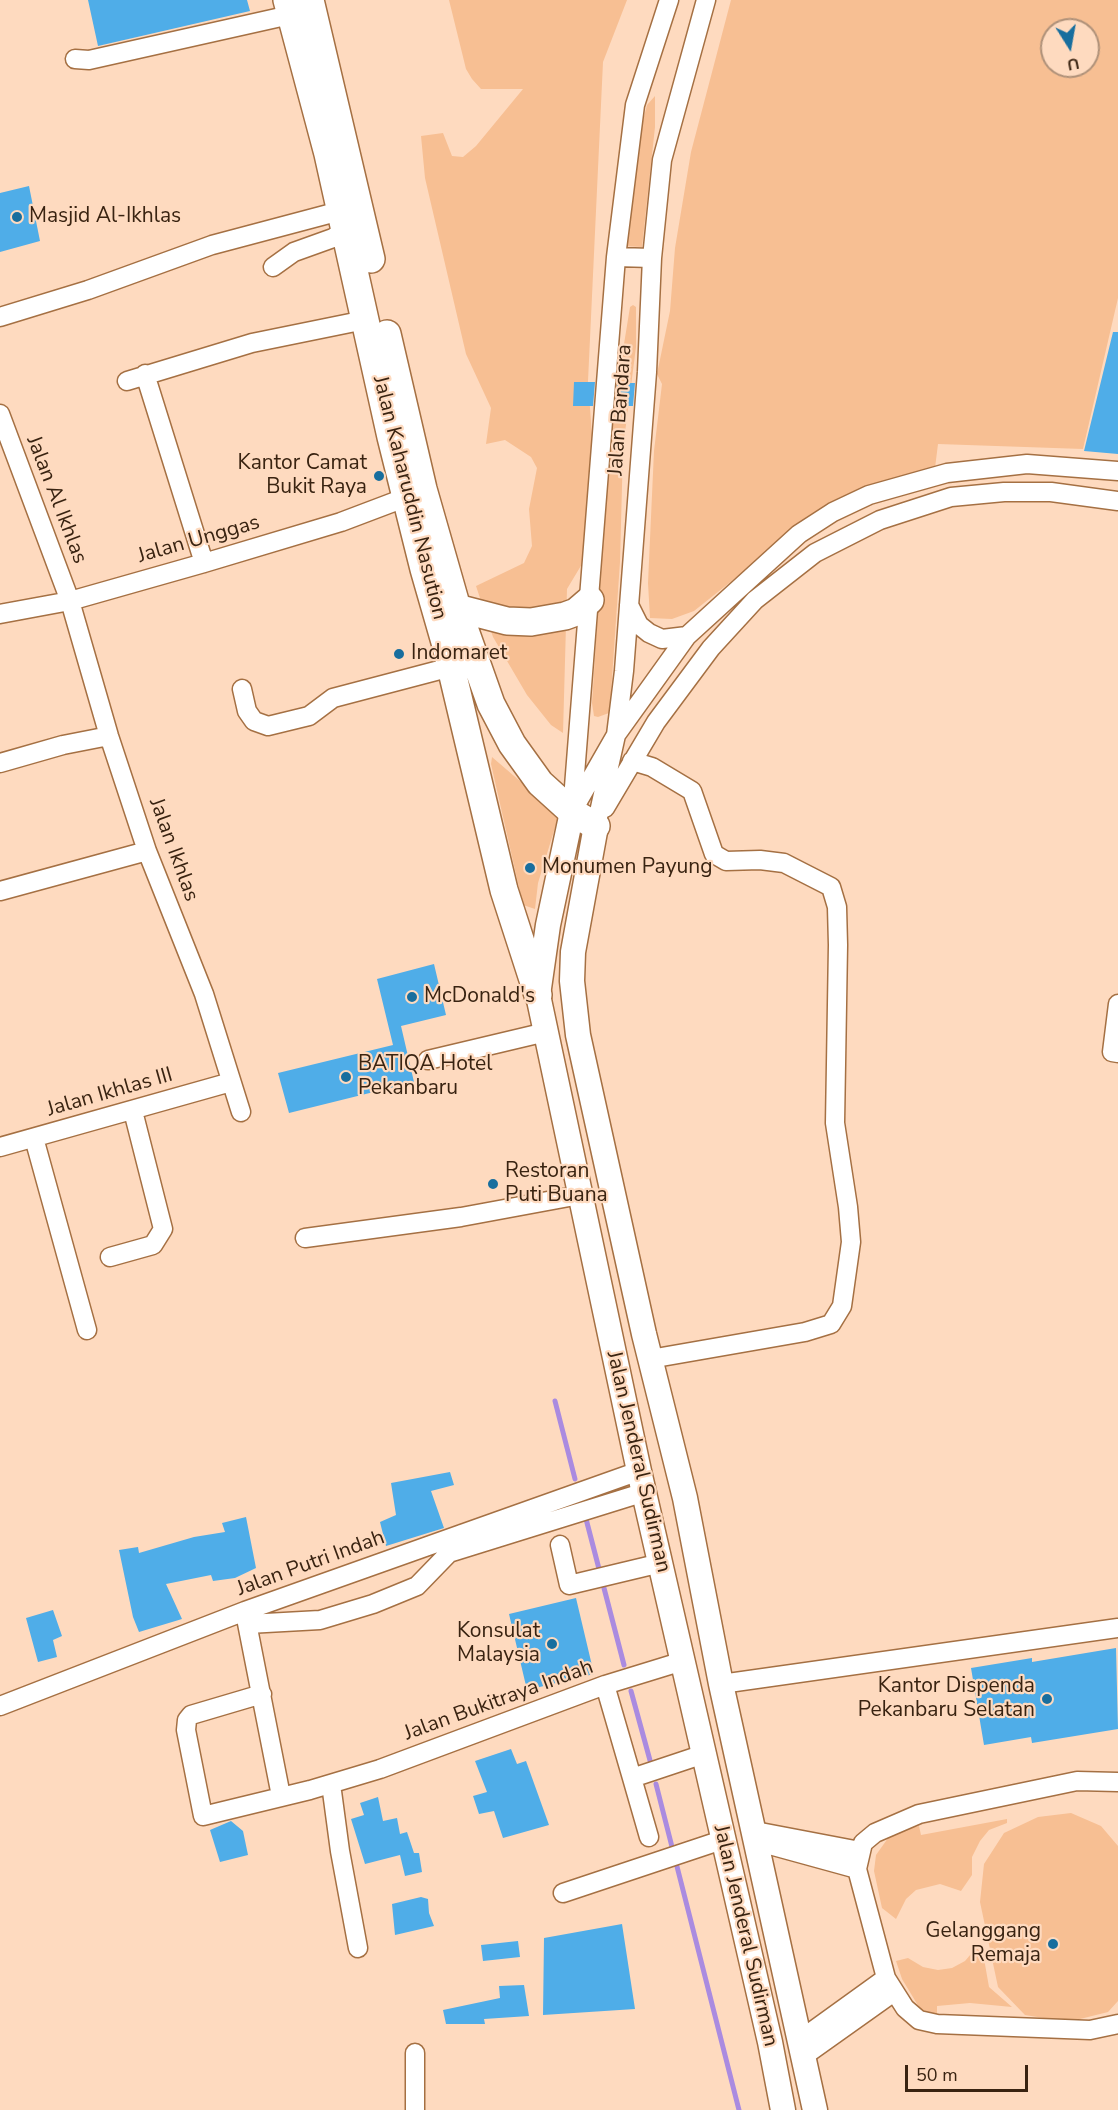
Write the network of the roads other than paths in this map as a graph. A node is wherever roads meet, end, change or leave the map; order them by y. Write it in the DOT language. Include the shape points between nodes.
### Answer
graph roads {
  1 [pos="669,0"];
  2 [pos="706,0"];
  3 [pos="296,5"];
  4 [pos="75,59"];
  5 [pos="343,220"];
  6 [pos="616,257"];
  7 [pos="652,258"];
  8 [pos="273,267"];
  9 [pos="0,317"];
  10 [pos="365,320"];
  11 [pos="146,375"];
  12 [pos="127,381"];
  13 [pos="2,423"];
  14 [pos="400,435"];
  15 [pos="1118,471"];
  16 [pos="407,497"];
  17 [pos="1118,501"];
  18 [pos="204,563"];
  19 [pos="590,600"];
  20 [pos="70,601"];
  21 [pos="628,603"];
  22 [pos="457,608"];
  23 [pos="0,614"];
  24 [pos="687,636"];
  25 [pos="451,667"];
  26 [pos="242,689"];
  27 [pos="616,735"];
  28 [pos="109,736"];
  29 [pos="632,761"];
  30 [pos="0,763"];
  31 [pos="572,812"];
  32 [pos="596,826"];
  33 [pos="147,851"];
  34 [pos="0,891"];
  35 [pos="538,995"];
  36 [pos="1118,1004"];
  37 [pos="546,1032"];
  38 [pos="1115,1052"];
  39 [pos="428,1060"];
  40 [pos="231,1082"];
  41 [pos="133,1111"];
  42 [pos="241,1112"];
  43 [pos="34,1138"];
  44 [pos="0,1147"];
  45 [pos="580,1195"];
  46 [pos="305,1238"];
  47 [pos="110,1257"];
  48 [pos="87,1330"];
  49 [pos="650,1359"];
  50 [pos="643,1489"];
  51 [pos="685,1498"];
  52 [pos="461,1534"];
  53 [pos="560,1545"];
  54 [pos="449,1553"];
  55 [pos="661,1563"];
  56 [pos="246,1618"];
  57 [pos="1118,1628"];
  58 [pos="683,1661"];
  59 [pos="721,1684"];
  60 [pos="605,1685"];
  61 [pos="262,1694"];
  62 [pos="0,1706"];
  63 [pos="704,1754"];
  64 [pos="632,1778"];
  65 [pos="1118,1782"];
  66 [pos="331,1784"];
  67 [pos="281,1796"];
  68 [pos="756,1836"];
  69 [pos="649,1837"];
  70 [pos="722,1840"];
  71 [pos="858,1860"];
  72 [pos="563,1893"];
  73 [pos="358,1948"];
  74 [pos="890,1985"];
  75 [pos="1118,2024"];
  76 [pos="802,2048"];
  77 [pos="415,2053"];
  78 [pos="415,2110"];
  79 [pos="783,2110"];
  80 [pos="815,2110"];
  1 -- 6 [label="street, Jalan Bandara" via="635,105"];
  2 -- 7 [label="street, Jalan Bandara" via="662,160"];
  3 -- 4 [label="street" via="89,60"];
  3 -- 5 [label="highway, Jalan Kaharuddin Nasution"];
  3 -- 14 [label="highway, Jalan Kaharuddin Nasution" via="342,129"];
  5 -- 8 [label="street" via="333,238 294,252"];
  5 -- 9 [label="street" via="212,245"];
  5 -- 10 [label="highway, Jalan Kaharuddin Nasution"];
  6 -- 7 [label="street"];
  6 -- 19 [label="street, Jalan Bandara"];
  7 -- 21 [label="street, Jalan Bandara"];
  10 -- 11 [label="street" via="252,343"];
  10 -- 14 [label="highway, Jalan Kaharuddin Nasution"];
  11 -- 12 [label="street"];
  11 -- 18 [label="street"];
  13 -- 20 [label="street, Jalan Al Ikhlas"];
  14 -- 16 [label="highway, Jalan Kaharuddin Nasution"];
  14 -- 22 [label="highway, Jalan Kaharuddin Nasution" via="423,489"];
  15 -- 24 [label="street" via="1027,464 947,473 869,495 799,534"];
  16 -- 18 [label="street, Jalan Unggas" via="341,522"];
  16 -- 25 [label="highway, Jalan Kaharuddin Nasution"];
  17 -- 29 [label="street" via="1052,492 951,497 880,520 815,553 755,600 711,648"];
  18 -- 20 [label="street, Jalan Unggas"];
  19 -- 22 [label="highway" via="576,612 531,622 507,621"];
  19 -- 31 [label="street, Jalan Bandara"];
  20 -- 23 [label="street, Jalan Unggas"];
  20 -- 28 [label="street, Jalan Ikhlas"];
  21 -- 24 [label="street" via="639,625 649,633 662,639"];
  21 -- 27 [label="street, Jalan Bandara"];
  22 -- 31 [label="highway, Jalan Kaharuddin Nasution" via="500,723 540,783"];
  24 -- 27 [label="street"];
  25 -- 26 [label="street" via="333,698 309,716 268,726 254,721 247,711"];
  25 -- 35 [label="highway, Jalan Kaharuddin Nasution" via="504,890"];
  27 -- 31 [label="street"];
  27 -- 32 [label="street, Jalan Bandara"];
  28 -- 30 [label="street"];
  28 -- 33 [label="street, Jalan Ikhlas"];
  29 -- 32 [label="street"];
  29 -- 49 [label="street" via="652,766 692,791 714,854 726,861 784,863 831,887 837,907 838,945 835,1123 851,1242 842,1306 837,1317 821,1329"];
  31 -- 32 [label="highway, Jalan Kaharuddin Nasution"];
  31 -- 35 [label="main road, Jalan Jenderal Sudirman"];
  32 -- 49 [label="main road, Jalan Jenderal Sudirman" via="573,952 574,1004"];
  33 -- 34 [label="street"];
  33 -- 40 [label="street, Jalan Ikhlas" via="204,994"];
  35 -- 37 [label="main road, Jalan Jenderal Sudirman"];
  36 -- 38 [label="street"];
  37 -- 39 [label="street"];
  37 -- 45 [label="main road, Jalan Jenderal Sudirman"];
  40 -- 41 [label="street, Jalan Ikhlas III"];
  40 -- 42 [label="street, Jalan Ikhlas"];
  41 -- 43 [label="street, Jalan Ikhlas III"];
  41 -- 47 [label="street" via="163,1229 153,1245"];
  43 -- 44 [label="street, Jalan Ikhlas III"];
  43 -- 48 [label="street"];
  45 -- 46 [label="street"];
  45 -- 50 [label="main road, Jalan Jenderal Sudirman"];
  49 -- 51 [label="main road, Jalan Jenderal Sudirman"];
  50 -- 51 [label="main road"];
  50 -- 52 [label="street, Jalan Putri Indah"];
  50 -- 54 [label="street"];
  50 -- 55 [label="main road, Jalan Jenderal Sudirman"];
  51 -- 59 [label="main road, Jalan Jenderal Sudirman"];
  52 -- 54 [label="street"];
  52 -- 56 [label="street, Jalan Putri Indah"];
  53 -- 55 [label="street" via="570,1585"];
  54 -- 56 [label="street" via="417,1586 373,1604 321,1620"];
  55 -- 58 [label="main road, Jalan Jenderal Sudirman"];
  56 -- 61 [label="street"];
  56 -- 62 [label="street, Jalan Putri Indah"];
  57 -- 59 [label="street"];
  58 -- 60 [label="street, Jalan Bukitraya Indah"];
  58 -- 63 [label="main road, Jalan Jenderal Sudirman"];
  59 -- 68 [label="main road, Jalan Jenderal Sudirman"];
  60 -- 64 [label="street"];
  60 -- 66 [label="street, Jalan Bukitraya Indah"];
  61 -- 67 [label="street"];
  61 -- 67 [label="street, Jalan Bukitraya Indah" via="191,1715 186,1730 203,1816"];
  63 -- 64 [label="street"];
  63 -- 70 [label="main road, Jalan Jenderal Sudirman"];
  64 -- 69 [label="street"];
  65 -- 71 [label="street" via="1077,1781 919,1814 875,1833 863,1843"];
  66 -- 67 [label="street, Jalan Bukitraya Indah"];
  66 -- 73 [label="street"];
  68 -- 71 [label="street"];
  68 -- 76 [label="main road, Jalan Jenderal Sudirman"];
  70 -- 72 [label="street"];
  70 -- 79 [label="main road, Jalan Jenderal Sudirman"];
  71 -- 74 [label="street"];
  74 -- 75 [label="street" via="905,2008 919,2020 937,2024 1090,2031"];
  74 -- 76 [label="street"];
  76 -- 80 [label="main road, Jalan Jenderal Sudirman"];
  77 -- 78 [label="street"];
}
